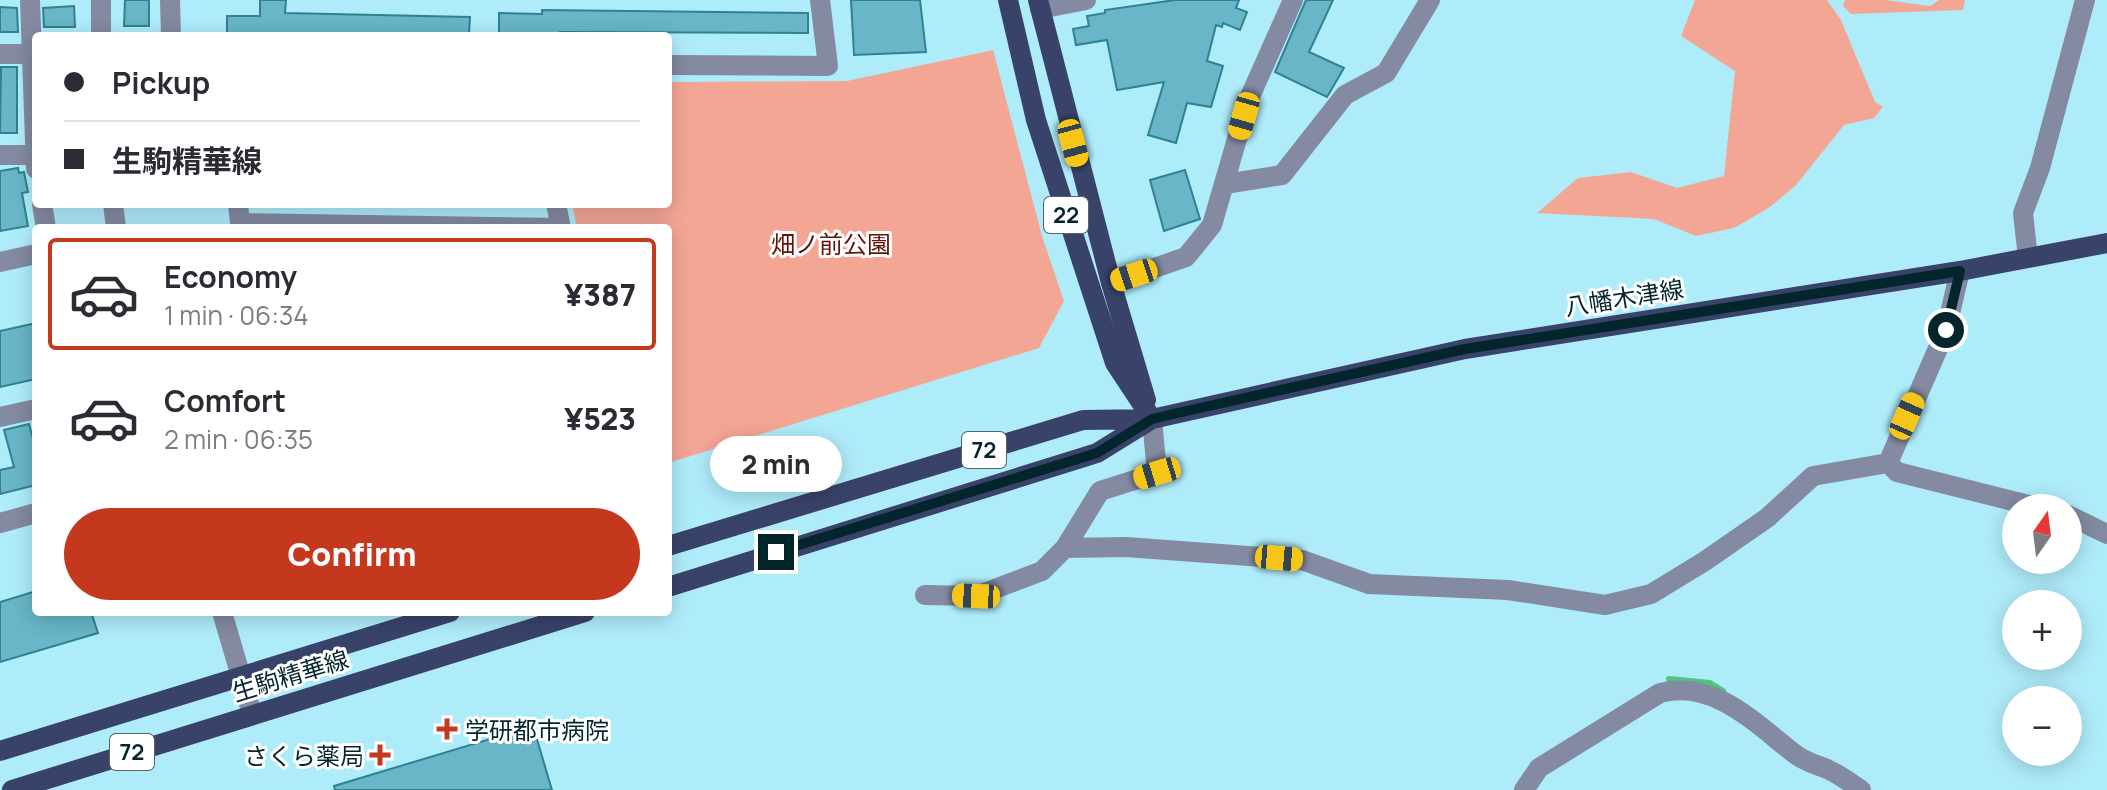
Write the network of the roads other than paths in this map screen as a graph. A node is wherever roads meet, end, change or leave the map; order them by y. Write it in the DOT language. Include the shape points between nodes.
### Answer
graph roads {
  1 [pos="30,0"];
  2 [pos="101,0"];
  3 [pos="170,0"];
  4 [pos="820,0"];
  5 [pos="1008,0"];
  6 [pos="1086,0"];
  7 [pos="1293,0"];
  8 [pos="1430,0"];
  9 [pos="2085,0"];
  10 [pos="1039,4"];
  11 [pos="101,32"];
  12 [pos="171,32"];
  13 [pos="0,54"];
  14 [pos="32,54"];
  15 [pos="672,65"];
  16 [pos="0,155"];
  17 [pos="32,161"];
  18 [pos="1225,184"];
  19 [pos="238,208"];
  20 [pos="304,224"];
  21 [pos="2107,243"];
  22 [pos="32,255"];
  23 [pos="2028,258"];
  24 [pos="0,262"];
  25 [pos="1960,271"];
  26 [pos="1111,283"];
  27 [pos="32,410"];
  28 [pos="0,417"];
  29 [pos="1152,419"];
  30 [pos="1888,463"];
  31 [pos="2002,498"];
  32 [pos="32,514"];
  33 [pos="2082,522"];
  34 [pos="0,523"];
  35 [pos="2107,534"];
  36 [pos="672,545"];
  37 [pos="1065,548"];
  38 [pos="672,586"];
  39 [pos="925,595"];
  40 [pos="223,616"];
  41 [pos="437,616"];
  42 [pos="572,616"];
  43 [pos="241,675"];
  44 [pos="252,714"];
  45 [pos="0,751"];
  46 [pos="12,790"];
  47 [pos="1524,790"];
  48 [pos="1861,790"];
  1 -- 14 [label="street"];
  2 -- 11 [label="street"];
  3 -- 12 [label="street"];
  4 -- 15 [label="street" via="828,66"];
  5 -- 29 [label="main road, 22" via="1036,120 1115,363"];
  6 -- 10 [label="street"];
  7 -- 18 [label="street" via="1248,101"];
  8 -- 18 [label="street" via="1386,73 1345,95 1282,175"];
  9 -- 23 [label="street" via="2023,213"];
  10 -- 26 [label="main road, 22"];
  13 -- 14 [label="street"];
  16 -- 17 [label="street"];
  18 -- 26 [label="street" via="1212,225 1186,257"];
  19 -- 20 [label="street" via="240,223"];
  21 -- 23 [label="main road, 八幡木津線"];
  22 -- 24 [label="street"];
  23 -- 25 [label="main road, 八幡木津線"];
  25 -- 29 [label="main road, 八幡木津線" via="1465,349"];
  25 -- 30 [label="street" via="1946,330"];
  26 -- 29 [label="main road, 22"];
  27 -- 28 [label="street"];
  29 -- 36 [label="main road, 72" via="1083,420"];
  29 -- 37 [label="street" via="1157,473 1100,491"];
  29 -- 38 [label="main road, 72" via="1097,453"];
  30 -- 31 [label="street" via="1897,472"];
  30 -- 37 [label="street" via="1813,476 1767,518 1678,578 1651,594 1605,605 1508,590 1369,584 1302,560 1126,547"];
  32 -- 34 [label="street"];
  33 -- 35 [label="street"];
  37 -- 39 [label="street" via="1042,571 976,596"];
  40 -- 43 [label="street"];
  41 -- 43 [label="main road, 生駒精華線 / 72"];
  42 -- 44 [label="main road, 生駒精華線 / 72"];
  43 -- 44 [label="street"];
  43 -- 45 [label="main road, 生駒精華線 / 72"];
  44 -- 46 [label="main road, 生駒精華線 / 72"];
  47 -- 48 [label="street" via="1539,768 1660,693 1677,688 1702,692 1756,721 1798,756"];
}
